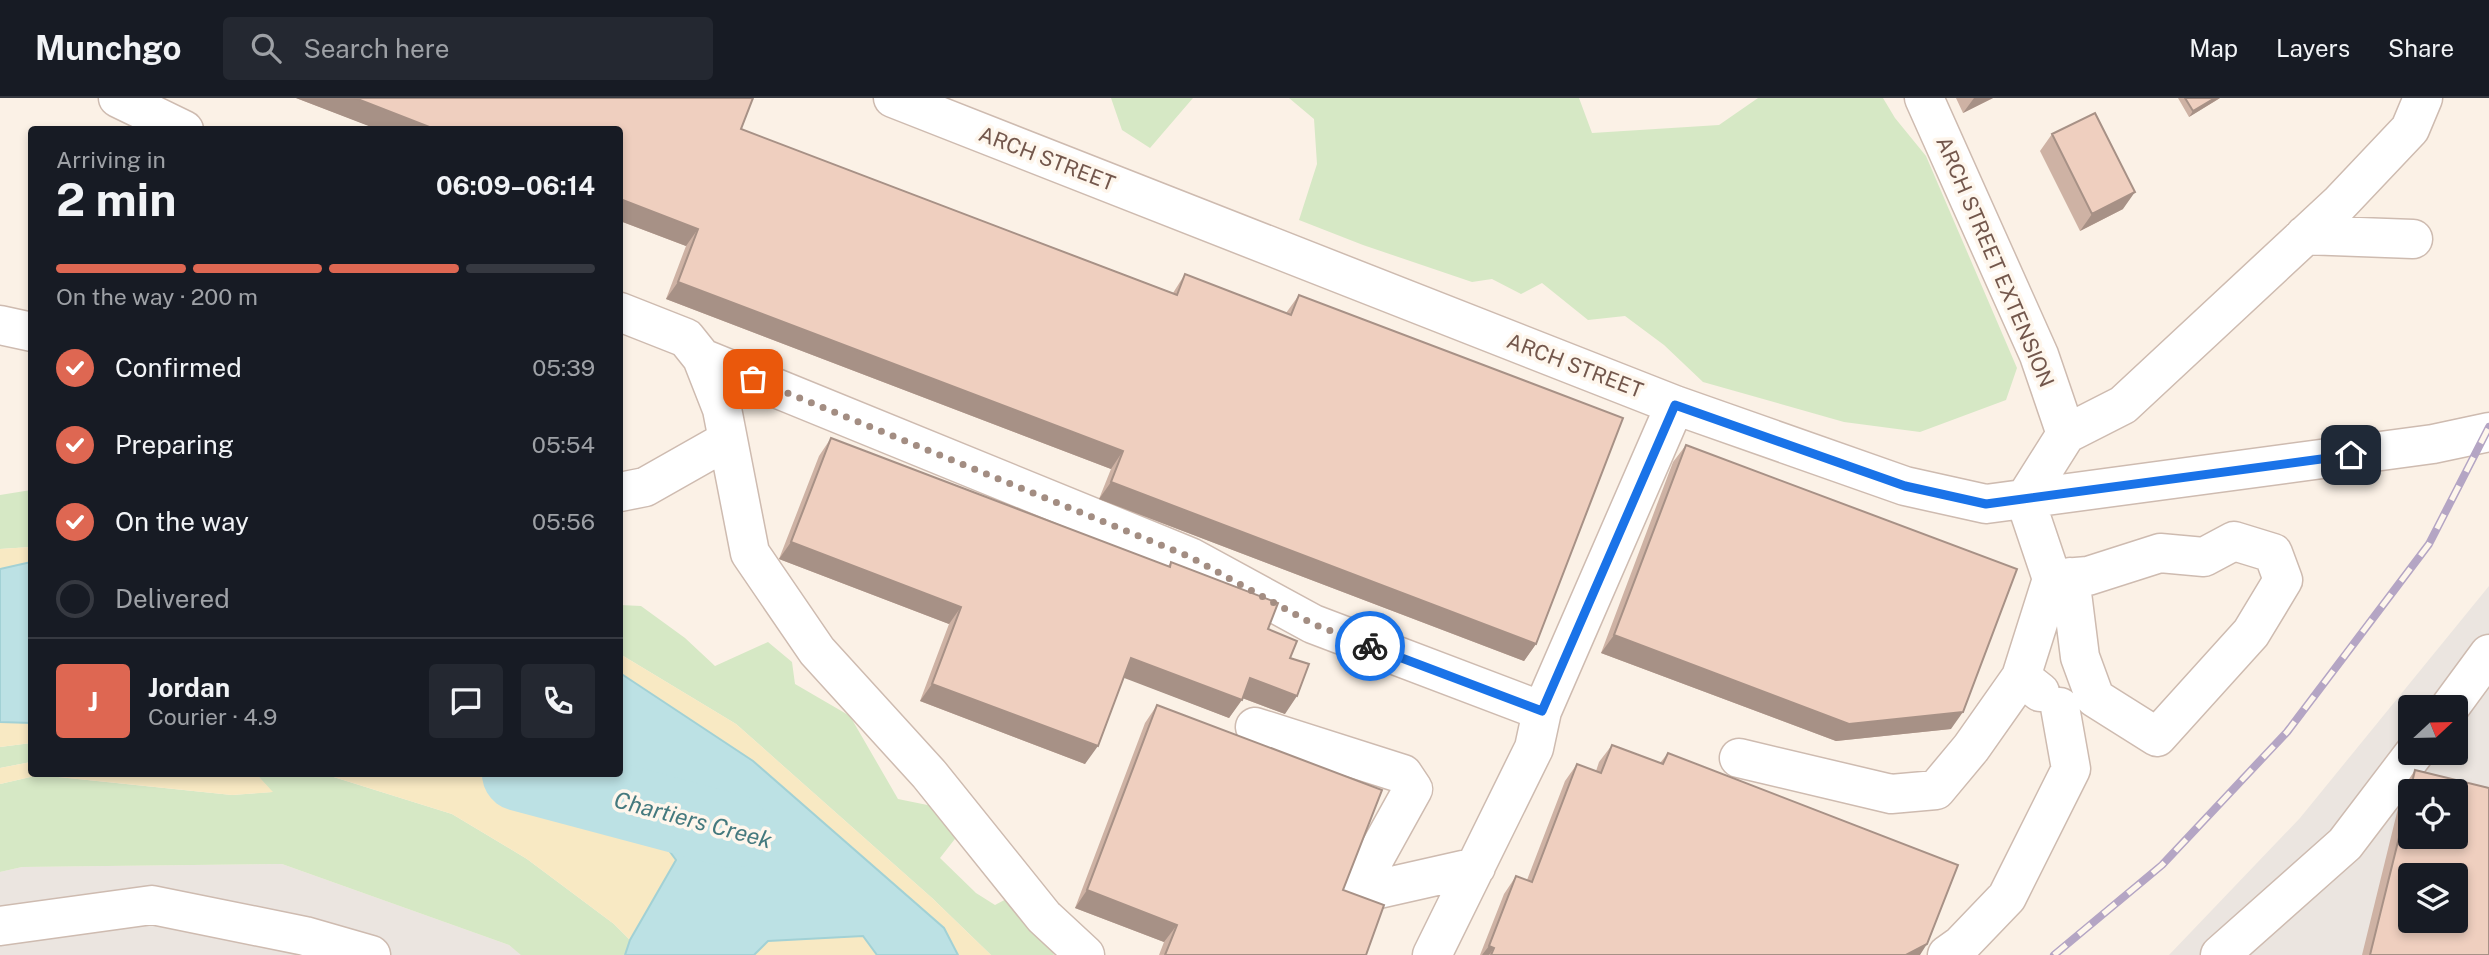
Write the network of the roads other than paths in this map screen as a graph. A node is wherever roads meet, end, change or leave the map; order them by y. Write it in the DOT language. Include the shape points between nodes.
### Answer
graph roads {
  1 [pos="118,98"];
  2 [pos="893,98"];
  3 [pos="1924,98"];
  4 [pos="2423,98"];
  5 [pos="176,126"];
  6 [pos="2305,235"];
  7 [pos="2413,239"];
  8 [pos="623,313"];
  9 [pos="0,326"];
  10 [pos="28,331"];
  11 [pos="702,358"];
  12 [pos="1675,405"];
  13 [pos="2489,432"];
  14 [pos="2066,433"];
  15 [pos="728,440"];
  16 [pos="623,491"];
  17 [pos="2025,499"];
  18 [pos="2061,578"];
  19 [pos="2489,654"];
  20 [pos="2021,677"];
  21 [pos="2459,695"];
  22 [pos="2078,702"];
  23 [pos="1542,711"];
  24 [pos="1255,727"];
  25 [pos="1739,758"];
  26 [pos="2405,765"];
  27 [pos="1476,867"];
  28 [pos="0,926"];
  29 [pos="371,955"];
  30 [pos="1085,955"];
  31 [pos="1432,955"];
  32 [pos="1947,955"];
  33 [pos="2220,955"];
  1 -- 5 [label="street"];
  2 -- 12 [label="street, ARCH STREET"];
  3 -- 14 [label="street, ARCH STREET EXTENSION" via="2039,355"];
  4 -- 6 [label="street" via="2410,129"];
  6 -- 7 [label="street"];
  6 -- 14 [label="street" via="2123,405"];
  8 -- 11 [label="street" via="686,338"];
  9 -- 10 [label="street"];
  11 -- 15 [label="street" via="722,409"];
  11 -- 23 [label="street" via="1190,557 1313,624"];
  12 -- 17 [label="street, ARCH STREET" via="1905,486 1986,504"];
  12 -- 23 [label="street"];
  13 -- 17 [label="street, ARCH STREET" via="2432,444"];
  14 -- 17 [label="street"];
  15 -- 16 [label="street" via="645,487"];
  15 -- 30 [label="street" via="750,553 817,651 929,774 1044,917"];
  17 -- 18 [label="street"];
  18 -- 20 [label="street"];
  18 -- 22 [label="street" via="2080,657"];
  18 -- 22 [label="street" via="2088,576 2161,553 2204,557 2234,541 2273,553 2283,580 2251,633 2157,737"];
  19 -- 21 [label="street"];
  20 -- 22 [label="street"];
  20 -- 25 [label="street" via="1936,790 1891,794"];
  22 -- 32 [label="street" via="2071,769 2007,897"];
  23 -- 27 [label="street" via="1534,748"];
  24 -- 27 [label="street" via="1403,774 1413,789 1367,872 1361,893"];
  26 -- 33 [label="street" via="2345,844"];
  27 -- 31 [label="street"];
  28 -- 29 [label="street" via="152,905 305,936"];
}
